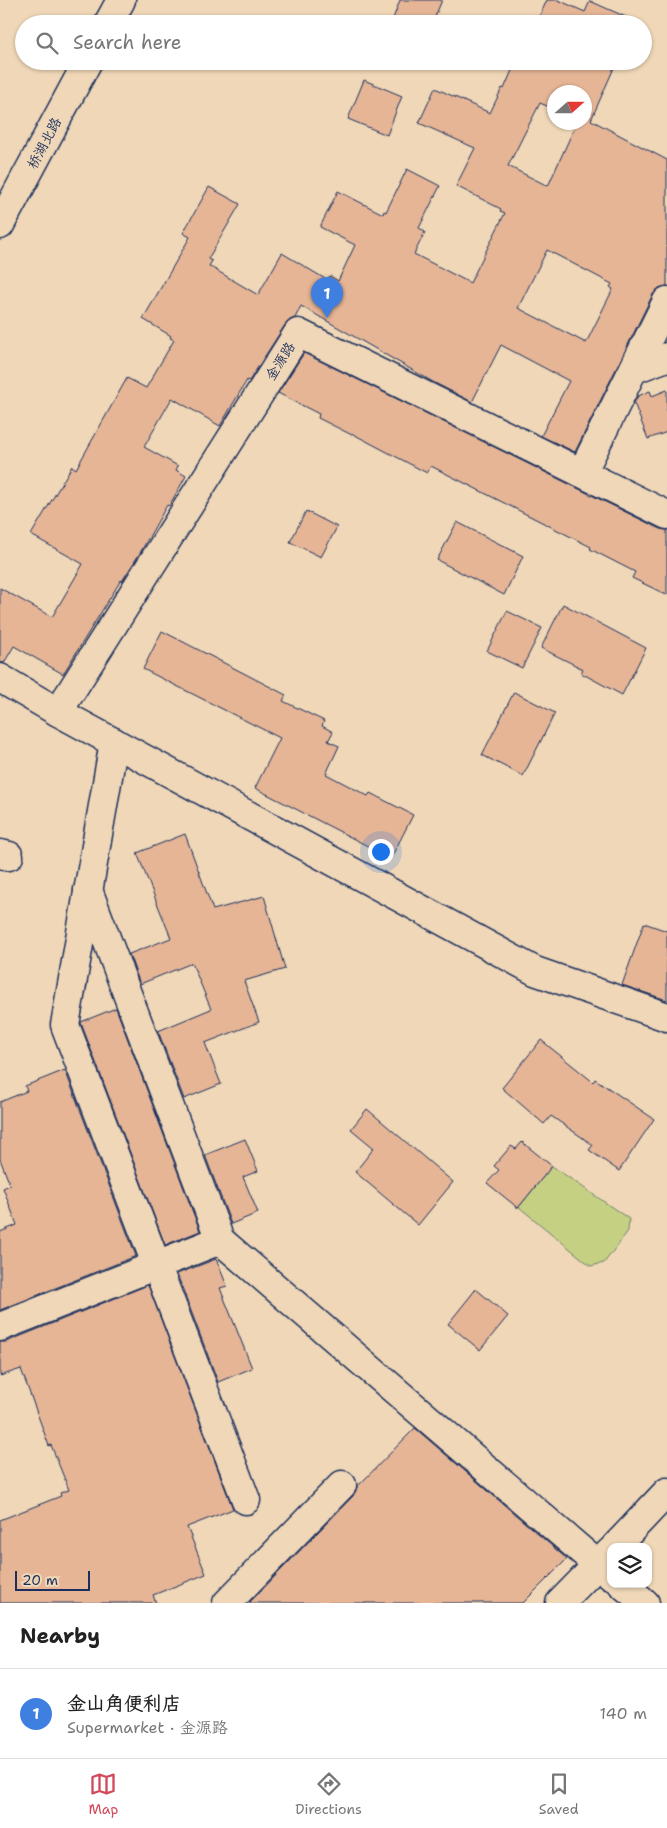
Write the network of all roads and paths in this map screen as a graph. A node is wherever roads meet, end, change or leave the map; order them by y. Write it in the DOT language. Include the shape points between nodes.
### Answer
graph roads {
  1 [pos="121,0"];
  2 [pos="113,15"];
  3 [pos="83,70"];
  4 [pos="0,225"];
  5 [pos="667,301"];
  6 [pos="667,357"];
  7 [pos="634,369"];
  8 [pos="582,473"];
  9 [pos="667,515"];
  10 [pos="0,678"];
  11 [pos="58,712"];
  12 [pos="114,742"];
  13 [pos="88,890"];
  14 [pos="667,1018"];
  15 [pos="220,1240"];
  16 [pos="156,1265"];
  17 [pos="0,1327"];
  18 [pos="342,1485"];
  19 [pos="667,1492"];
  20 [pos="246,1500"];
  21 [pos="624,1543"];
  22 [pos="607,1558"];
  23 [pos="607,1562"];
  24 [pos="627,1588"];
  25 [pos="227,1603"];
  26 [pos="560,1603"];
  27 [pos="645,1603"];
  1 -- 2 [label="street"];
  3 -- 4 [label="street, 桥湖北路"];
  5 -- 7 [label="street"];
  6 -- 7 [label="street"];
  7 -- 8 [label="street"];
  8 -- 9 [label="street, 金源路"];
  8 -- 11 [label="street, 金源路" via="298,333"];
  10 -- 11 [label="street"];
  11 -- 12 [label="street"];
  12 -- 13 [label="street"];
  12 -- 14 [label="street" via="535,971"];
  13 -- 15 [label="street"];
  13 -- 16 [label="street" via="65,1025"];
  15 -- 16 [label="street"];
  15 -- 22 [label="street"];
  16 -- 17 [label="street"];
  16 -- 20 [label="street"];
  18 -- 25 [label="street"];
  19 -- 21 [label="street"];
  23 -- 26 [label="street"];
  24 -- 27 [label="street"];
}
